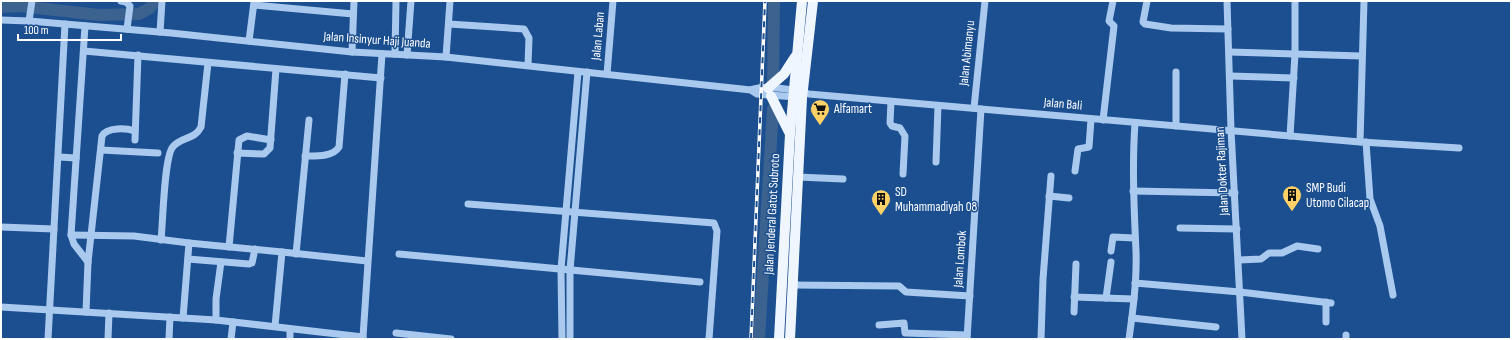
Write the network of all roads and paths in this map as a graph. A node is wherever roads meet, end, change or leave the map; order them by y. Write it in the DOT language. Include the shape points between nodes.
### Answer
graph roads {
  1 [pos="32,1"];
  2 [pos="121,1"];
  3 [pos="162,1"];
  4 [pos="354,1"];
  5 [pos="396,1"];
  6 [pos="410,1"];
  7 [pos="450,1"];
  8 [pos="613,1"];
  9 [pos="802,1"];
  10 [pos="813,1"];
  11 [pos="985,1"];
  12 [pos="1112,1"];
  13 [pos="1147,1"];
  14 [pos="1227,1"];
  15 [pos="1296,1"];
  16 [pos="1364,1"];
  17 [pos="254,3"];
  18 [pos="352,14"];
  19 [pos="1,20"];
  20 [pos="29,21"];
  21 [pos="65,24"];
  22 [pos="449,24"];
  23 [pos="84,26"];
  24 [pos="127,29"];
  25 [pos="1228,29"];
  26 [pos="160,32"];
  27 [pos="249,42"];
  28 [pos="84,51"];
  29 [pos="352,52"];
  30 [pos="1229,52"];
  31 [pos="382,54"];
  32 [pos="395,54"];
  33 [pos="796,54"];
  34 [pos="1295,54"];
  35 [pos="138,55"];
  36 [pos="407,55"];
  37 [pos="1361,56"];
  38 [pos="446,57"];
  39 [pos="208,63"];
  40 [pos="528,65"];
  41 [pos="276,69"];
  42 [pos="578,72"];
  43 [pos="587,72"];
  44 [pos="1176,72"];
  45 [pos="345,74"];
  46 [pos="607,74"];
  47 [pos="1230,76"];
  48 [pos="381,78"];
  49 [pos="1294,78"];
  50 [pos="770,92"];
  51 [pos="800,94"];
  52 [pos="891,102"];
  53 [pos="938,106"];
  54 [pos="978,109"];
  55 [pos="1091,119"];
  56 [pos="309,120"];
  57 [pos="1103,120"];
  58 [pos="1135,123"];
  59 [pos="1176,126"];
  60 [pos="1232,130"];
  61 [pos="135,131"];
  62 [pos="790,134"];
  63 [pos="1290,136"];
  64 [pos="135,140"];
  65 [pos="271,140"];
  66 [pos="1363,142"];
  67 [pos="1459,148"];
  68 [pos="571,149"];
  69 [pos="101,150"];
  70 [pos="581,150"];
  71 [pos="158,153"];
  72 [pos="237,153"];
  73 [pos="305,156"];
  74 [pos="59,157"];
  75 [pos="76,158"];
  76 [pos="936,162"];
  77 [pos="1075,171"];
  78 [pos="903,174"];
  79 [pos="1051,176"];
  80 [pos="798,177"];
  81 [pos="843,179"];
  82 [pos="1133,191"];
  83 [pos="1235,193"];
  84 [pos="1049,196"];
  85 [pos="1069,198"];
  86 [pos="468,204"];
  87 [pos="566,212"];
  88 [pos="576,213"];
  89 [pos="1,227"];
  90 [pos="1180,228"];
  91 [pos="54,229"];
  92 [pos="1237,229"];
  93 [pos="92,234"];
  94 [pos="71,235"];
  95 [pos="1134,238"];
  96 [pos="161,240"];
  97 [pos="189,243"];
  98 [pos="229,247"];
  99 [pos="1318,249"];
  100 [pos="255,250"];
  101 [pos="1111,251"];
  102 [pos="282,252"];
  103 [pos="296,254"];
  104 [pos="399,254"];
  105 [pos="188,259"];
  106 [pos="367,260"];
  107 [pos="1239,260"];
  108 [pos="88,262"];
  109 [pos="221,262"];
  110 [pos="1111,262"];
  111 [pos="1076,264"];
  112 [pos="561,269"];
  113 [pos="570,270"];
  114 [pos="700,282"];
  115 [pos="1135,282"];
  116 [pos="793,286"];
  117 [pos="1240,292"];
  118 [pos="1392,295"];
  119 [pos="970,296"];
  120 [pos="1074,297"];
  121 [pos="1106,298"];
  122 [pos="1134,299"];
  123 [pos="1,307"];
  124 [pos="49,310"];
  125 [pos="86,312"];
  126 [pos="1074,312"];
  127 [pos="108,313"];
  128 [pos="170,317"];
  129 [pos="183,318"];
  130 [pos="1132,318"];
  131 [pos="216,320"];
  132 [pos="233,322"];
  133 [pos="1326,322"];
  134 [pos="879,325"];
  135 [pos="275,326"];
  136 [pos="1216,327"];
  137 [pos="290,330"];
  138 [pos="396,333"];
  139 [pos="967,337"];
  140 [pos="363,338"];
  141 [pos="48,339"];
  142 [pos="108,339"];
  143 [pos="169,339"];
  144 [pos="231,339"];
  145 [pos="290,339"];
  146 [pos="452,339"];
  147 [pos="562,339"];
  148 [pos="570,339"];
  149 [pos="709,339"];
  150 [pos="779,339"];
  151 [pos="790,339"];
  152 [pos="1041,339"];
  153 [pos="1129,339"];
  154 [pos="1242,339"];
  1 -- 20 [label="street"];
  2 -- 24 [label="street" via="130,6"];
  3 -- 26 [label="street"];
  4 -- 18 [label="street"];
  5 -- 32 [label="street"];
  6 -- 36 [label="street"];
  7 -- 22 [label="street"];
  8 -- 46 [label="street, Jalan Laban"];
  9 -- 33 [label="main road"];
  10 -- 51 [label="main road"];
  11 -- 54 [label="street, Jalan Abimanyu"];
  12 -- 57 [label="street" via="1109,19 1114,26"];
  13 -- 25 [label="street" via="1145,24 1171,28"];
  14 -- 25 [label="street, Jalan Dokter Rajiman"];
  15 -- 34 [label="street"];
  16 -- 37 [label="street"];
  17 -- 18 [label="street"];
  17 -- 27 [label="street"];
  18 -- 29 [label="street"];
  19 -- 20 [label="street, Jalan Insinyur Haji Juanda"];
  20 -- 21 [label="street, Jalan Insinyur Haji Juanda"];
  21 -- 23 [label="street, Jalan Insinyur Haji Juanda"];
  21 -- 74 [label="street"];
  22 -- 38 [label="street"];
  22 -- 40 [label="street" via="524,29 529,38"];
  23 -- 24 [label="street, Jalan Insinyur Haji Juanda"];
  23 -- 28 [label="street"];
  24 -- 26 [label="street, Jalan Insinyur Haji Juanda"];
  25 -- 30 [label="street, Jalan Dokter Rajiman"];
  26 -- 27 [label="street, Jalan Insinyur Haji Juanda"];
  27 -- 29 [label="street, Jalan Insinyur Haji Juanda"];
  28 -- 35 [label="street"];
  28 -- 75 [label="street"];
  29 -- 31 [label="street, Jalan Insinyur Haji Juanda"];
  30 -- 34 [label="street"];
  30 -- 47 [label="street, Jalan Dokter Rajiman"];
  31 -- 32 [label="street, Jalan Insinyur Haji Juanda"];
  31 -- 48 [label="street"];
  32 -- 36 [label="street, Jalan Insinyur Haji Juanda"];
  33 -- 50 [label="main road"];
  33 -- 51 [label="main road"];
  34 -- 37 [label="street"];
  34 -- 49 [label="street"];
  35 -- 39 [label="street"];
  35 -- 61 [label="street"];
  36 -- 38 [label="street, Jalan Insinyur Haji Juanda"];
  37 -- 66 [label="street"];
  38 -- 40 [label="street, Jalan Insinyur Haji Juanda"];
  39 -- 41 [label="street"];
  39 -- 96 [label="street" via="201,127 197,134 177,143 168,156"];
  40 -- 42 [label="street, Jalan Insinyur Haji Juanda"];
  41 -- 45 [label="street"];
  41 -- 65 [label="street"];
  42 -- 43 [label="street, Jalan Insinyur Haji Juanda"];
  42 -- 68 [label="street"];
  43 -- 46 [label="street, Jalan Insinyur Haji Juanda"];
  43 -- 70 [label="street"];
  44 -- 59 [label="street"];
  45 -- 48 [label="street"];
  45 -- 73 [label="street" via="339,147 330,154"];
  46 -- 50 [label="street, Jalan Insinyur Haji Juanda" via="751,90 755,88"];
  47 -- 49 [label="street"];
  47 -- 60 [label="street, Jalan Dokter Rajiman"];
  48 -- 106 [label="street"];
  49 -- 63 [label="street"];
  50 -- 51 [label="street, Jalan Insinyur Haji Juanda"];
  50 -- 62 [label="main road"];
  51 -- 52 [label="street, Jalan Bali"];
  51 -- 62 [label="main road, Jalan Jenderal Gatot Subroto"];
  51 -- 80 [label="main road, Jalan Jenderal Gatot Subroto"];
  52 -- 53 [label="street, Jalan Bali"];
  52 -- 78 [label="street" via="890,123 900,128 905,136"];
  53 -- 54 [label="street, Jalan Bali"];
  53 -- 76 [label="street"];
  54 -- 55 [label="street, Jalan Bali"];
  54 -- 119 [label="street, Jalan Lombok"];
  55 -- 57 [label="street, Jalan Bali"];
  55 -- 77 [label="street" via="1089,147 1078,149"];
  56 -- 73 [label="street"];
  57 -- 58 [label="street, Jalan Bali"];
  58 -- 59 [label="street, Jalan Bali"];
  58 -- 82 [label="street"];
  59 -- 60 [label="street, Jalan Bali"];
  60 -- 63 [label="street, Jalan Bali"];
  60 -- 83 [label="street, Jalan Dokter Rajiman"];
  61 -- 64 [label="street"];
  61 -- 69 [label="street" via="122,129 104,133"];
  62 -- 150 [label="main road, Jalan Jenderal Gatot Subroto"];
  63 -- 66 [label="street, Jalan Bali"];
  65 -- 72 [label="street" via="270,148 264,154"];
  65 -- 72 [label="street" via="243,137 239,140"];
  66 -- 67 [label="street, Jalan Bali"];
  66 -- 118 [label="street" via="1370,199 1380,226"];
  68 -- 70 [label="street"];
  68 -- 87 [label="street"];
  69 -- 71 [label="street"];
  69 -- 93 [label="street"];
  70 -- 88 [label="street"];
  72 -- 98 [label="street"];
  73 -- 103 [label="street"];
  74 -- 75 [label="street"];
  74 -- 91 [label="street"];
  75 -- 94 [label="street"];
  79 -- 84 [label="street"];
  80 -- 81 [label="street"];
  80 -- 116 [label="main road, Jalan Jenderal Gatot Subroto"];
  82 -- 83 [label="street"];
  82 -- 95 [label="street"];
  83 -- 92 [label="street, Jalan Dokter Rajiman"];
  84 -- 85 [label="street"];
  84 -- 152 [label="street"];
  86 -- 87 [label="street"];
  87 -- 88 [label="street"];
  87 -- 112 [label="street"];
  88 -- 113 [label="street"];
  88 -- 149 [label="street" via="714,223 717,231"];
  89 -- 91 [label="street"];
  90 -- 92 [label="street"];
  91 -- 124 [label="street"];
  92 -- 107 [label="street, Jalan Dokter Rajiman"];
  93 -- 94 [label="street"];
  93 -- 96 [label="street"];
  93 -- 108 [label="street"];
  94 -- 108 [label="street" via="74,244"];
  95 -- 101 [label="street" via="1114,237"];
  95 -- 115 [label="street"];
  96 -- 97 [label="street"];
  97 -- 98 [label="street"];
  97 -- 105 [label="street"];
  98 -- 100 [label="street"];
  99 -- 107 [label="street" via="1297,246 1282,253 1269,253 1261,259"];
  100 -- 102 [label="street"];
  100 -- 109 [label="street" via="251,264"];
  102 -- 103 [label="street"];
  102 -- 135 [label="street"];
  103 -- 106 [label="street"];
  104 -- 112 [label="street"];
  105 -- 109 [label="street"];
  105 -- 129 [label="street"];
  106 -- 140 [label="street"];
  107 -- 117 [label="street, Jalan Dokter Rajiman"];
  108 -- 125 [label="street"];
  109 -- 131 [label="street"];
  110 -- 121 [label="street"];
  111 -- 120 [label="street"];
  112 -- 113 [label="street"];
  112 -- 147 [label="street"];
  113 -- 114 [label="street"];
  113 -- 148 [label="street"];
  115 -- 117 [label="street"];
  115 -- 122 [label="street"];
  116 -- 119 [label="street" via="899,286 906,292"];
  116 -- 151 [label="main road, Jalan Jenderal Gatot Subroto"];
  117 -- 133 [label="street" via="1328,302"];
  117 -- 154 [label="street, Jalan Dokter Rajiman"];
  119 -- 139 [label="street, Jalan Lombok"];
  120 -- 121 [label="street"];
  120 -- 126 [label="street"];
  121 -- 122 [label="street"];
  122 -- 130 [label="street"];
  123 -- 124 [label="street"];
  124 -- 125 [label="street"];
  124 -- 141 [label="street"];
  125 -- 127 [label="street"];
  127 -- 128 [label="street"];
  127 -- 142 [label="street"];
  128 -- 129 [label="street"];
  128 -- 143 [label="street"];
  129 -- 131 [label="street"];
  130 -- 136 [label="street"];
  130 -- 153 [label="street"];
  131 -- 132 [label="street"];
  132 -- 135 [label="street"];
  132 -- 144 [label="street"];
  134 -- 139 [label="street" via="904,323 905,333"];
  135 -- 137 [label="street"];
  137 -- 140 [label="street"];
  137 -- 145 [label="street"];
  138 -- 146 [label="street"];
}
